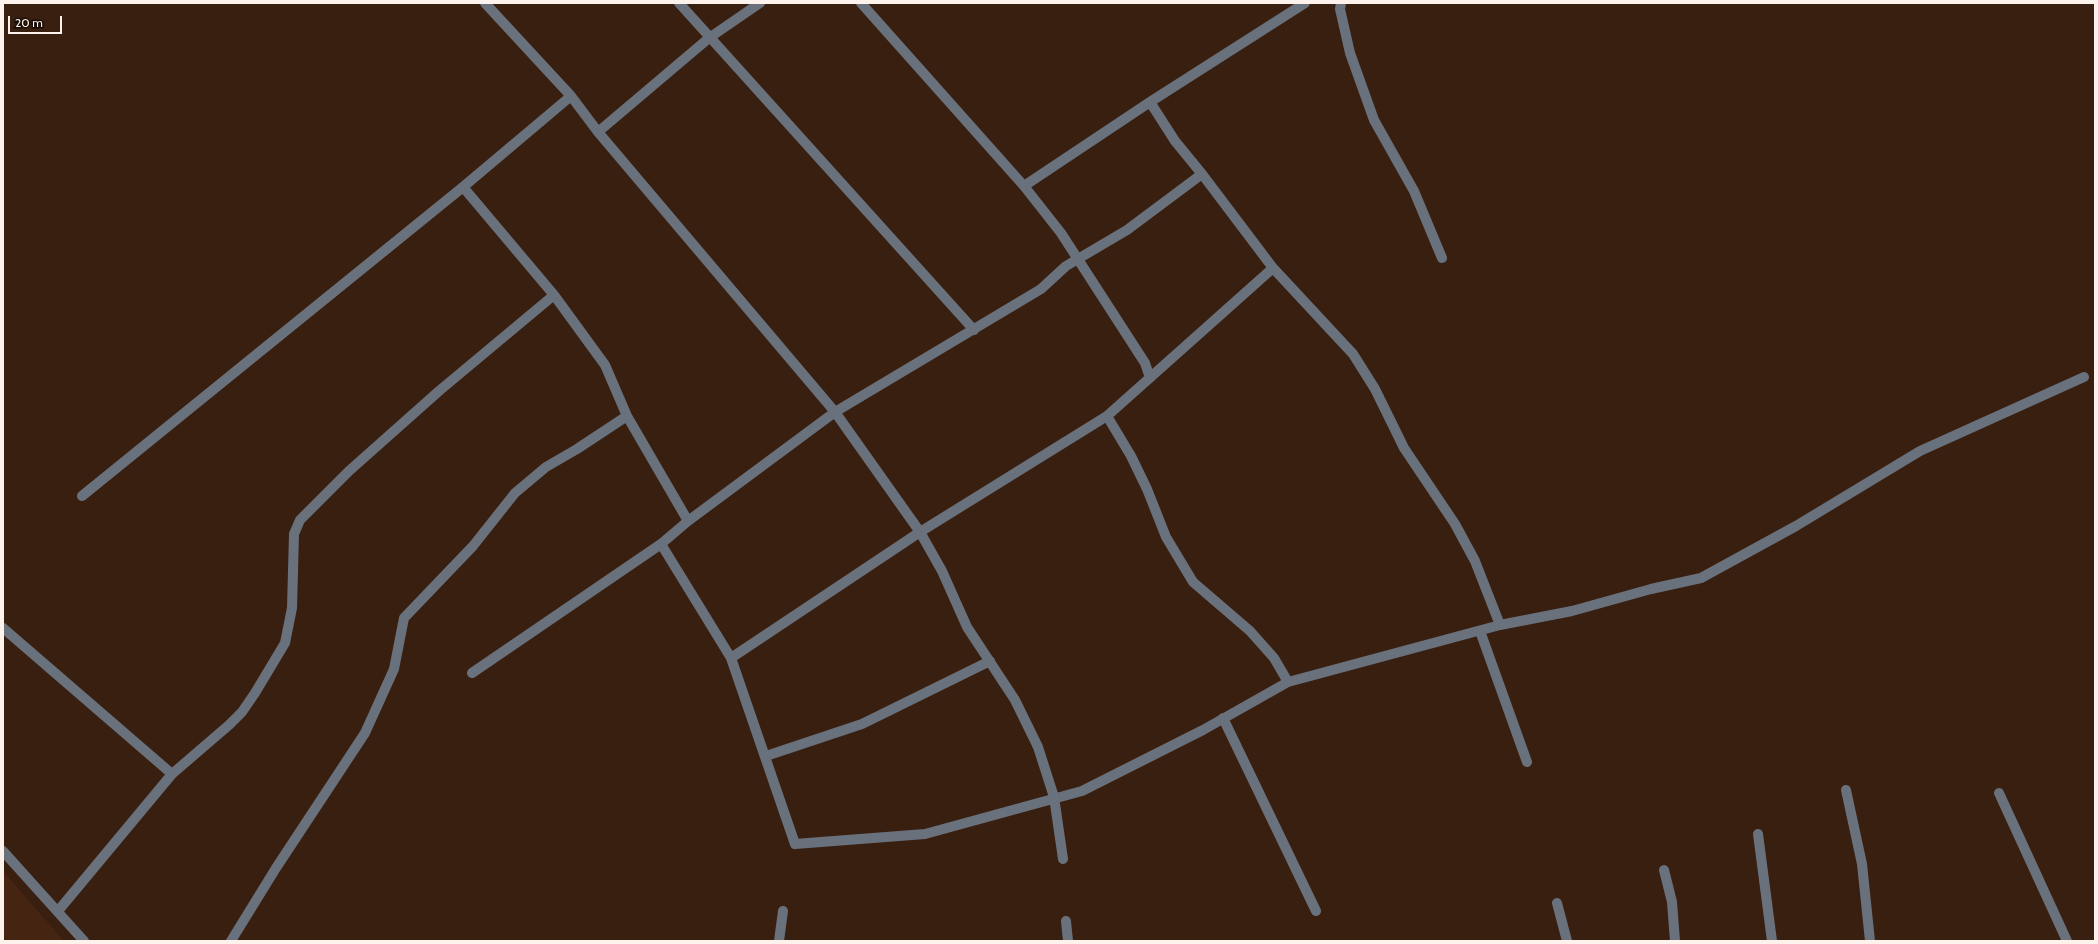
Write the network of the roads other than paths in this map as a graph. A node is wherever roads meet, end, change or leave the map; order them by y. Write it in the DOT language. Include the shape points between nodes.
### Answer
graph roads {
  1 [pos="485,3"];
  2 [pos="679,3"];
  3 [pos="760,3"];
  4 [pos="861,3"];
  5 [pos="1305,3"];
  6 [pos="1341,3"];
  7 [pos="709,38"];
  8 [pos="571,96"];
  9 [pos="1150,102"];
  10 [pos="598,132"];
  11 [pos="1202,174"];
  12 [pos="1024,186"];
  13 [pos="463,187"];
  14 [pos="1079,258"];
  15 [pos="1442,258"];
  16 [pos="1272,268"];
  17 [pos="554,295"];
  18 [pos="974,330"];
  19 [pos="2084,377"];
  20 [pos="1150,378"];
  21 [pos="835,412"];
  22 [pos="627,416"];
  23 [pos="1107,416"];
  24 [pos="82,496"];
  25 [pos="688,521"];
  26 [pos="920,532"];
  27 [pos="661,544"];
  28 [pos="1500,626"];
  29 [pos="3,628"];
  30 [pos="1480,631"];
  31 [pos="731,658"];
  32 [pos="990,661"];
  33 [pos="472,673"];
  34 [pos="1288,682"];
  35 [pos="1223,718"];
  36 [pos="766,756"];
  37 [pos="1527,762"];
  38 [pos="172,774"];
  39 [pos="1846,790"];
  40 [pos="1999,794"];
  41 [pos="1054,797"];
  42 [pos="1758,834"];
  43 [pos="3,851"];
  44 [pos="1062,859"];
  45 [pos="1664,870"];
  46 [pos="1557,903"];
  47 [pos="58,911"];
  48 [pos="783,911"];
  49 [pos="1316,911"];
  50 [pos="1066,921"];
  51 [pos="84,941"];
  52 [pos="230,941"];
  53 [pos="779,941"];
  54 [pos="1068,941"];
  55 [pos="1567,941"];
  56 [pos="1675,941"];
  57 [pos="1772,941"];
  58 [pos="1870,941"];
  59 [pos="2067,941"];
  1 -- 8 [label="street"];
  2 -- 7 [label="street"];
  3 -- 7 [label="street"];
  4 -- 12 [label="street"];
  5 -- 9 [label="street"];
  6 -- 15 [label="street" via="1340,10 1350,53 1374,120 1414,191"];
  7 -- 10 [label="street"];
  7 -- 18 [label="street"];
  8 -- 10 [label="street"];
  8 -- 13 [label="street"];
  9 -- 11 [label="street" via="1175,141"];
  9 -- 12 [label="street"];
  10 -- 21 [label="street"];
  11 -- 14 [label="street" via="1127,230"];
  11 -- 16 [label="street"];
  12 -- 14 [label="street"];
  13 -- 17 [label="street"];
  13 -- 24 [label="street"];
  14 -- 18 [label="street" via="1066,266 1041,289"];
  14 -- 20 [label="street" via="1145,363"];
  16 -- 20 [label="street"];
  16 -- 28 [label="street" via="1356,360 1375,389 1404,448 1455,524 1475,562"];
  17 -- 22 [label="street" via="605,365"];
  17 -- 38 [label="street" via="349,470 300,520 294,534 292,608 285,643 242,712"];
  18 -- 21 [label="street"];
  19 -- 28 [label="street" via="1920,451 1796,526 1701,578 1572,611"];
  20 -- 23 [label="street"];
  21 -- 25 [label="street"];
  21 -- 26 [label="street"];
  22 -- 25 [label="street"];
  22 -- 52 [label="street" via="546,467 515,493 472,546 404,618 394,669 365,733"];
  23 -- 26 [label="street"];
  23 -- 34 [label="street" via="1141,476 1166,537 1193,582 1250,631 1274,658"];
  25 -- 27 [label="street"];
  26 -- 31 [label="street"];
  26 -- 32 [label="street" via="942,571 967,627"];
  27 -- 31 [label="street"];
  27 -- 33 [label="street"];
  28 -- 30 [label="street"];
  29 -- 38 [label="street"];
  30 -- 34 [label="street"];
  30 -- 37 [label="street"];
  31 -- 36 [label="street"];
  32 -- 36 [label="street" via="862,724"];
  32 -- 41 [label="street" via="1015,700 1038,747"];
  34 -- 35 [label="street"];
  35 -- 41 [label="street" via="1082,791"];
  35 -- 49 [label="street"];
  36 -- 41 [label="street" via="795,844 925,834"];
  38 -- 47 [label="street"];
  39 -- 58 [label="street" via="1862,864"];
  40 -- 59 [label="street"];
  41 -- 44 [label="street"];
  42 -- 57 [label="street"];
  43 -- 47 [label="street"];
  45 -- 56 [label="street" via="1672,902"];
  46 -- 55 [label="street"];
  47 -- 51 [label="street"];
  48 -- 53 [label="street"];
  50 -- 54 [label="street"];
}
